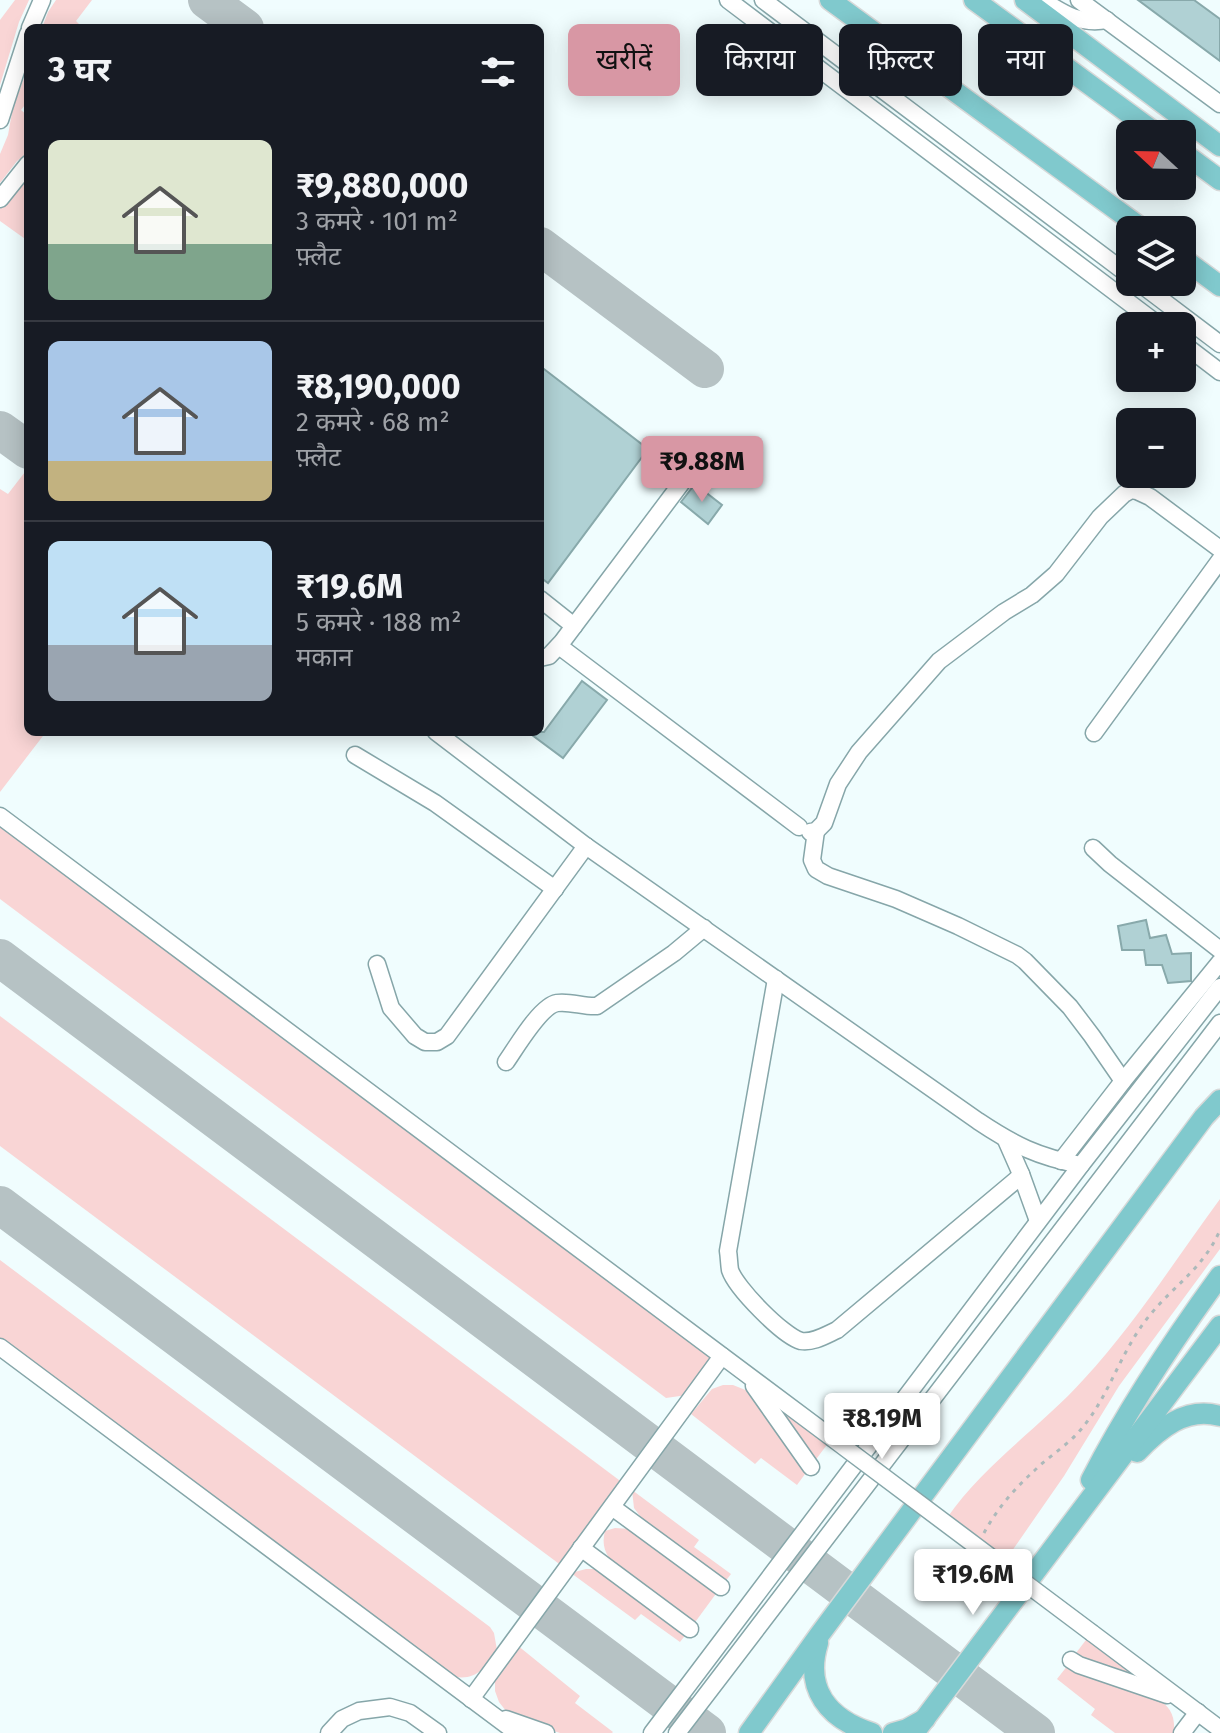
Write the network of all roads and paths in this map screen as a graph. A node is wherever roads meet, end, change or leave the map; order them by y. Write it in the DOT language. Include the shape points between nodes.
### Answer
graph roads {
  1 [pos="42,0"];
  2 [pos="728,0"];
  3 [pos="763,0"];
  4 [pos="830,0"];
  5 [pos="974,0"];
  6 [pos="1025,0"];
  7 [pos="1042,0"];
  8 [pos="1079,0"];
  9 [pos="1107,20"];
  10 [pos="32,24"];
  11 [pos="24,46"];
  12 [pos="1220,104"];
  13 [pos="0,120"];
  14 [pos="1138,120"];
  15 [pos="1220,146"];
  16 [pos="1196,162"];
  17 [pos="24,169"];
  18 [pos="1220,180"];
  19 [pos="0,199"];
  20 [pos="1125,216"];
  21 [pos="1116,265"];
  22 [pos="1196,268"];
  23 [pos="1220,286"];
  24 [pos="1157,296"];
  25 [pos="1141,312"];
  26 [pos="1220,344"];
  27 [pos="1196,354"];
  28 [pos="1220,372"];
  29 [pos="686,477"];
  30 [pos="1220,549"];
  31 [pos="1220,560"];
  32 [pos="544,602"];
  33 [pos="574,626"];
  34 [pos="559,646"];
  35 [pos="544,657"];
  36 [pos="1094,733"];
  37 [pos="441,736"];
  38 [pos="355,755"];
  39 [pos="0,816"];
  40 [pos="809,830"];
  41 [pos="586,846"];
  42 [pos="1093,848"];
  43 [pos="555,889"];
  44 [pos="704,928"];
  45 [pos="1220,950"];
  46 [pos="1220,962"];
  47 [pos="377,964"];
  48 [pos="776,979"];
  49 [pos="1220,987"];
  50 [pos="1220,1023"];
  51 [pos="506,1062"];
  52 [pos="1123,1081"];
  53 [pos="1220,1100"];
  54 [pos="1006,1140"];
  55 [pos="1061,1161"];
  56 [pos="1081,1165"];
  57 [pos="1021,1174"];
  58 [pos="1038,1221"];
  59 [pos="1220,1230"];
  60 [pos="1220,1276"];
  61 [pos="1220,1326"];
  62 [pos="0,1347"];
  63 [pos="722,1356"];
  64 [pos="744,1372"];
  65 [pos="1220,1416"];
  66 [pos="811,1467"];
  67 [pos="612,1507"];
  68 [pos="1068,1527"];
  69 [pos="980,1542"];
  70 [pos="581,1548"];
  71 [pos="721,1587"];
  72 [pos="690,1629"];
  73 [pos="820,1634"];
  74 [pos="1071,1660"];
  75 [pos="471,1699"];
  76 [pos="1182,1700"];
  77 [pos="1198,1712"];
  78 [pos="492,1715"];
  79 [pos="919,1726"];
  80 [pos="1220,1729"];
  81 [pos="329,1733"];
  82 [pos="438,1733"];
  83 [pos="517,1733"];
  84 [pos="546,1733"];
  85 [pos="652,1733"];
  86 [pos="677,1733"];
  87 [pos="749,1733"];
  88 [pos="872,1733"];
  89 [pos="893,1733"];
  90 [pos="1182,1733"];
  1 -- 10 [label="street"];
  2 -- 25 [label="street"];
  3 -- 21 [label="street"];
  4 -- 20 [label="main road"];
  5 -- 14 [label="main road"];
  6 -- 15 [label="main road"];
  7 -- 9 [label="street" via="1082,22"];
  8 -- 9 [label="street"];
  9 -- 12 [label="street"];
  11 -- 13 [label="street"];
  16 -- 18 [label="main road"];
  17 -- 19 [label="street"];
  22 -- 23 [label="main road"];
  24 -- 26 [label="street"];
  27 -- 28 [label="street"];
  29 -- 33 [label="street"];
  30 -- 40 [label="street" via="1150,497 1131,490 1124,494 1056,574 939,661 859,752 838,784 824,823"];
  31 -- 36 [label="street"];
  32 -- 33 [label="street"];
  33 -- 34 [label="street"];
  34 -- 35 [label="street"];
  34 -- 40 [label="street"];
  37 -- 41 [label="street"];
  38 -- 43 [label="street" via="435,803"];
  39 -- 63 [label="street"];
  40 -- 52 [label="street" via="816,869 958,926 1025,961 1070,1007"];
  41 -- 43 [label="street"];
  41 -- 44 [label="street"];
  42 -- 45 [label="street"];
  43 -- 47 [label="street" via="447,1036 437,1042 415,1036 391,1008"];
  44 -- 48 [label="street"];
  44 -- 51 [label="street" via="597,1006 553,1004"];
  46 -- 52 [label="street"];
  48 -- 54 [label="street"];
  48 -- 57 [label="street" via="728,1251 738,1285 779,1328 804,1342 837,1330"];
  49 -- 56 [label="street"];
  50 -- 86 [label="street"];
  52 -- 55 [label="street"];
  53 -- 73 [label="main road"];
  54 -- 55 [label="street"];
  54 -- 57 [label="street"];
  55 -- 56 [label="street"];
  56 -- 58 [label="street"];
  57 -- 58 [label="street"];
  58 -- 85 [label="street"];
  59 -- 69 [label="path" via="1197,1268 1140,1327 1086,1423 1020,1484"];
  60 -- 68 [label="main road" via="1136,1398"];
  61 -- 68 [label="main road"];
  62 -- 75 [label="street"];
  63 -- 64 [label="street"];
  63 -- 67 [label="street"];
  64 -- 66 [label="street"];
  64 -- 76 [label="street, bridge"];
  65 -- 68 [label="main road" via="1199,1413 1166,1425"];
  67 -- 70 [label="street"];
  67 -- 71 [label="street"];
  68 -- 79 [label="main road"];
  70 -- 72 [label="street"];
  70 -- 75 [label="street"];
  73 -- 87 [label="main road"];
  73 -- 88 [label="main road" via="813,1675 823,1701 836,1715"];
  74 -- 76 [label="street"];
  75 -- 78 [label="street"];
  76 -- 77 [label="street"];
  77 -- 80 [label="street"];
  77 -- 90 [label="street"];
  78 -- 83 [label="street"];
  78 -- 84 [label="street"];
  79 -- 89 [label="main road"];
  81 -- 82 [label="street" via="359,1711 390,1707 410,1713"];
}
